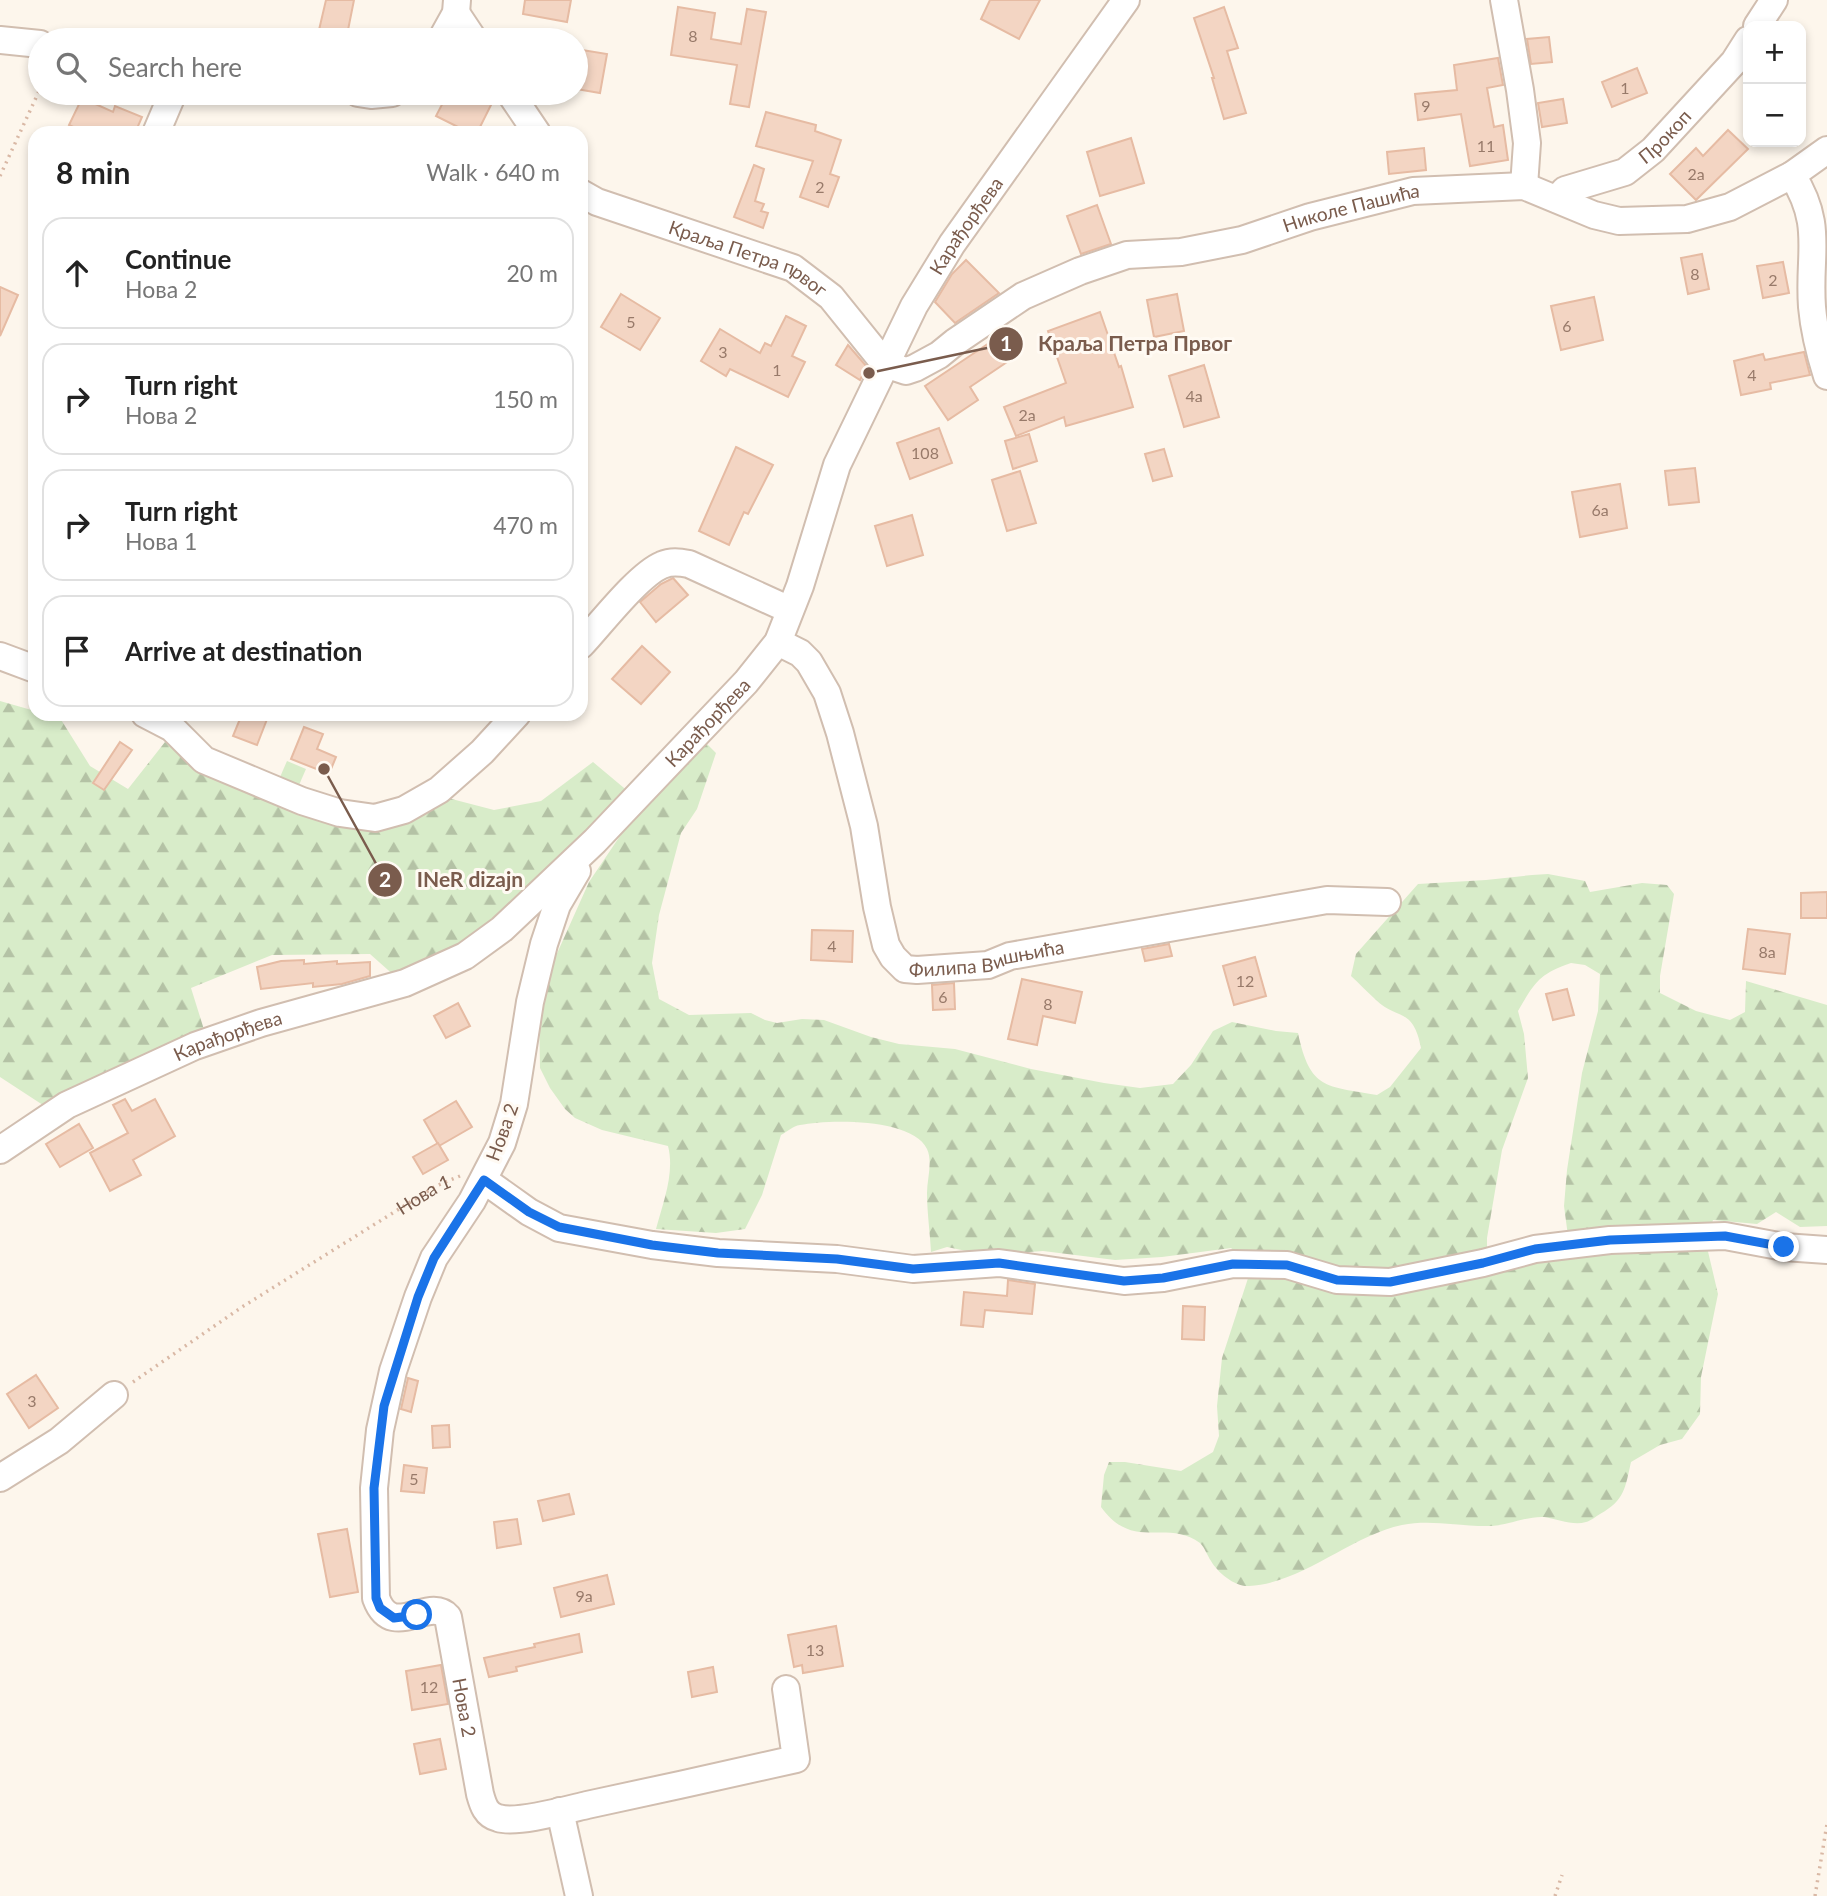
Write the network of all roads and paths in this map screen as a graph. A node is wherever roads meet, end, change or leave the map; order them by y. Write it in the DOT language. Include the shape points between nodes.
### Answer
graph roads {
  1 [pos="1126,0"];
  2 [pos="1504,0"];
  3 [pos="1774,0"];
  4 [pos="456,6"];
  5 [pos="1760,21"];
  6 [pos="446,28"];
  7 [pos="468,28"];
  8 [pos="0,40"];
  9 [pos="28,43"];
  10 [pos="1743,48"];
  11 [pos="33,105"];
  12 [pos="168,105"];
  13 [pos="518,105"];
  14 [pos="159,126"];
  15 [pos="532,126"];
  16 [pos="1827,150"];
  17 [pos="1792,175"];
  18 [pos="0,176"];
  19 [pos="1524,186"];
  20 [pos="588,197"];
  21 [pos="1557,199"];
  22 [pos="1821,328"];
  23 [pos="885,364"];
  24 [pos="1827,376"];
  25 [pos="790,610"];
  26 [pos="588,638"];
  27 [pos="778,642"];
  28 [pos="0,656"];
  29 [pos="28,666"];
  30 [pos="158,721"];
  31 [pos="511,721"];
  32 [pos="595,841"];
  33 [pos="1387,901"];
  34 [pos="0,1150"];
  35 [pos="484,1180"];
  36 [pos="1827,1250"];
  37 [pos="114,1395"];
  38 [pos="0,1478"];
  39 [pos="786,1689"];
  40 [pos="561,1811"];
  41 [pos="1827,1825"];
  42 [pos="1562,1875"];
  43 [pos="579,1896"];
  44 [pos="1555,1896"];
  45 [pos="1815,1896"];
  1 -- 23 [label="street, Карађорђева" via="951,244"];
  2 -- 19 [label="street" via="1527,143"];
  3 -- 5 [label="street"];
  4 -- 6 [label="street"];
  4 -- 7 [label="street"];
  8 -- 9 [label="street"];
  10 -- 21 [label="street, Прокоп" via="1653,150 1625,172 1562,191"];
  11 -- 18 [label="path"];
  12 -- 14 [label="street"];
  13 -- 15 [label="street"];
  16 -- 17 [label="street, Николе Пашића"];
  17 -- 21 [label="street, Николе Пашића" via="1730,207 1687,219 1619,220"];
  17 -- 22 [label="street" via="1811,212 1812,304"];
  19 -- 21 [label="street, Николе Пашића"];
  19 -- 23 [label="street, Николе Пашића" via="1413,191 1242,240 1127,255 1023,296 915,368 906,371"];
  20 -- 23 [label="street, Краља Петра првог" via="793,268 831,297"];
  22 -- 24 [label="street"];
  23 -- 25 [label="street, Карађорђева" via="833,475"];
  25 -- 26 [label="street" via="689,564 675,562 654,569"];
  25 -- 27 [label="street, Карађорђева"];
  27 -- 32 [label="street, Карађорђева" via="746,682"];
  27 -- 33 [label="street, Филипа Вишњића" via="809,662 827,693 864,825 886,945 905,969 988,965 1010,956 1327,900"];
  28 -- 29 [label="street"];
  30 -- 31 [label="street" via="204,760 302,801 375,818 404,810 439,790"];
  32 -- 34 [label="street, Карађорђева" via="502,929 442,967 405,983 195,1046 67,1105"];
  32 -- 35 [label="street, Нова 2" via="557,905 544,944 514,1104"];
  35 -- 36 [label="street" via="559,1227 652,1245 913,1269 999,1263 1124,1281 1233,1264 1287,1265 1337,1280 1390,1282 1535,1249 1610,1240 1725,1236"];
  35 -- 37 [label="path, Нова 1" via="457,1177 436,1186 253,1300"];
  35 -- 40 [label="street, Нова 2" via="434,1258 387,1394 374,1488 376,1598 380,1608 394,1618 437,1610 448,1617 480,1794 489,1815 510,1821"];
  37 -- 38 [label="street" via="59,1441"];
  39 -- 40 [label="street, Нова 2" via="796,1759"];
  40 -- 43 [label="street"];
  41 -- 45 [label="path"];
  42 -- 44 [label="path"];
}
